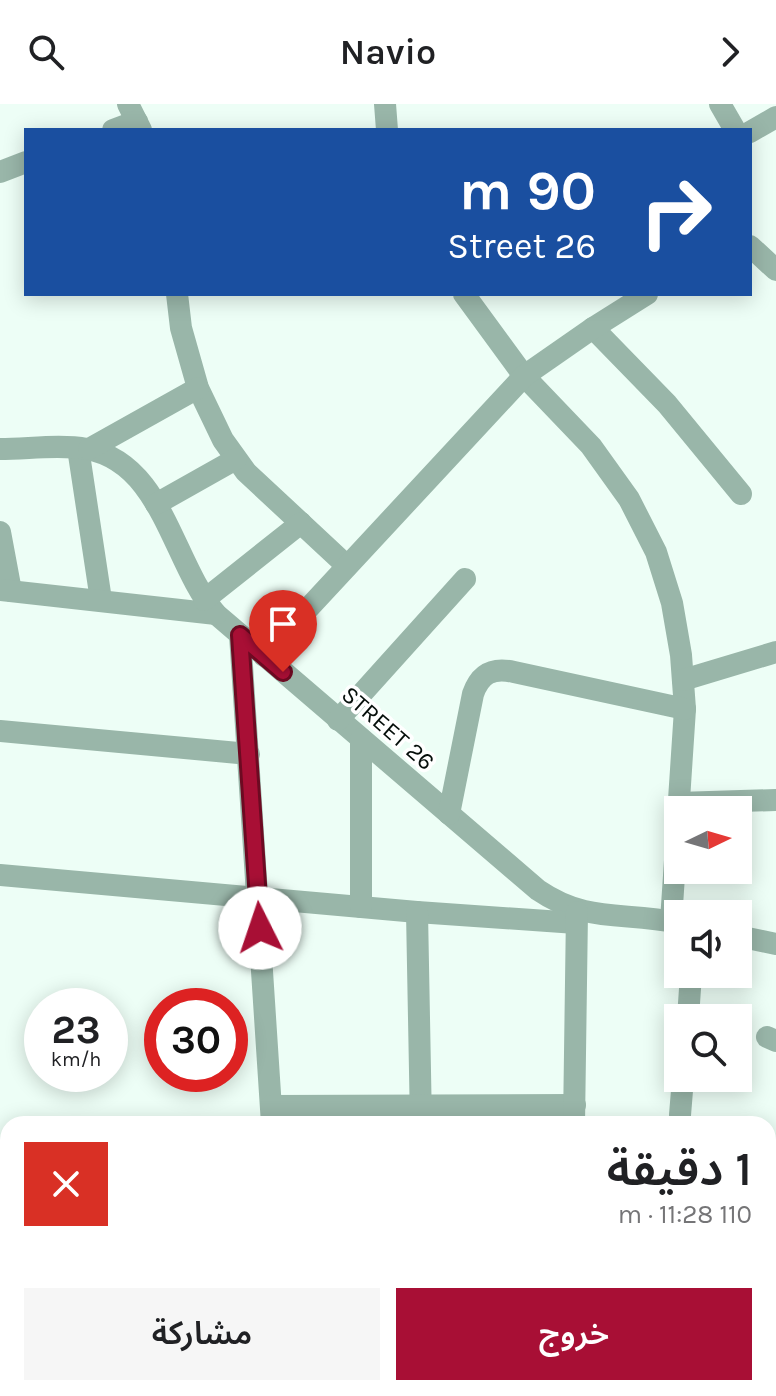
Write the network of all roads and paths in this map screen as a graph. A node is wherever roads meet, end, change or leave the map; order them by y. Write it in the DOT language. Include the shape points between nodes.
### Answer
graph roads {
  1 [pos="385,104"];
  2 [pos="720,104"];
  3 [pos="133,113"];
  4 [pos="776,117"];
  5 [pos="115,128"];
  6 [pos="387,128"];
  7 [pos="734,128"];
  8 [pos="752,131"];
  9 [pos="24,163"];
  10 [pos="0,172"];
  11 [pos="752,248"];
  12 [pos="776,270"];
  13 [pos="177,296"];
  14 [pos="467,296"];
  15 [pos="644,296"];
  16 [pos="593,328"];
  17 [pos="524,376"];
  18 [pos="198,388"];
  19 [pos="0,449"];
  20 [pos="84,449"];
  21 [pos="236,459"];
  22 [pos="741,494"];
  23 [pos="156,504"];
  24 [pos="301,523"];
  25 [pos="0,532"];
  26 [pos="347,566"];
  27 [pos="465,579"];
  28 [pos="6,591"];
  29 [pos="101,600"];
  30 [pos="210,607"];
  31 [pos="240,635"];
  32 [pos="776,652"];
  33 [pos="264,656"];
  34 [pos="683,680"];
  35 [pos="685,709"];
  36 [pos="338,720"];
  37 [pos="0,731"];
  38 [pos="361,739"];
  39 [pos="249,754"];
  40 [pos="679,796"];
  41 [pos="776,800"];
  42 [pos="752,801"];
  43 [pos="449,814"];
  44 [pos="0,875"];
  45 [pos="259,899"];
  46 [pos="361,907"];
  47 [pos="417,912"];
  48 [pos="576,917"];
  49 [pos="664,921"];
  50 [pos="752,939"];
  51 [pos="776,944"];
  52 [pos="682,1092"];
  53 [pos="272,1115"];
  54 [pos="420,1115"];
  55 [pos="574,1115"];
  56 [pos="680,1115"];
  1 -- 6 [label="street"];
  2 -- 7 [label="street"];
  3 -- 5 [label="street"];
  4 -- 8 [label="street"];
  9 -- 10 [label="street"];
  11 -- 12 [label="street"];
  13 -- 18 [label="street"];
  14 -- 17 [label="street"];
  15 -- 16 [label="street"];
  16 -- 17 [label="street"];
  16 -- 22 [label="street" via="667,404"];
  17 -- 26 [label="street"];
  17 -- 34 [label="street" via="591,446 629,499 656,552 672,603"];
  18 -- 20 [label="street"];
  18 -- 21 [label="street"];
  19 -- 20 [label="street, STREET 26"];
  20 -- 23 [label="street, STREET 26" via="130,468"];
  20 -- 29 [label="street"];
  21 -- 23 [label="street"];
  21 -- 24 [label="street"];
  23 -- 30 [label="street, STREET 26"];
  24 -- 26 [label="street"];
  24 -- 30 [label="street"];
  25 -- 28 [label="street"];
  26 -- 33 [label="street"];
  27 -- 36 [label="street"];
  28 -- 29 [label="street"];
  29 -- 30 [label="street"];
  30 -- 31 [label="street, STREET 26"];
  31 -- 33 [label="street, STREET 26"];
  31 -- 39 [label="street"];
  32 -- 34 [label="street"];
  33 -- 36 [label="street, STREET 26"];
  34 -- 35 [label="street"];
  35 -- 40 [label="street"];
  35 -- 43 [label="street" via="492,671 473,694"];
  36 -- 38 [label="street, STREET 26"];
  37 -- 39 [label="street"];
  38 -- 43 [label="street, STREET 26"];
  38 -- 46 [label="street"];
  39 -- 45 [label="street"];
  41 -- 42 [label="street"];
  43 -- 48 [label="street, STREET 26"];
  44 -- 45 [label="street"];
  45 -- 46 [label="street"];
  45 -- 53 [label="street"];
  46 -- 47 [label="street"];
  47 -- 48 [label="street"];
  47 -- 54 [label="street"];
  48 -- 49 [label="street, STREET 26"];
  48 -- 55 [label="street"];
  50 -- 51 [label="street"];
  52 -- 56 [label="street"];
  53 -- 54 [label="street"];
  54 -- 55 [label="street"];
}
